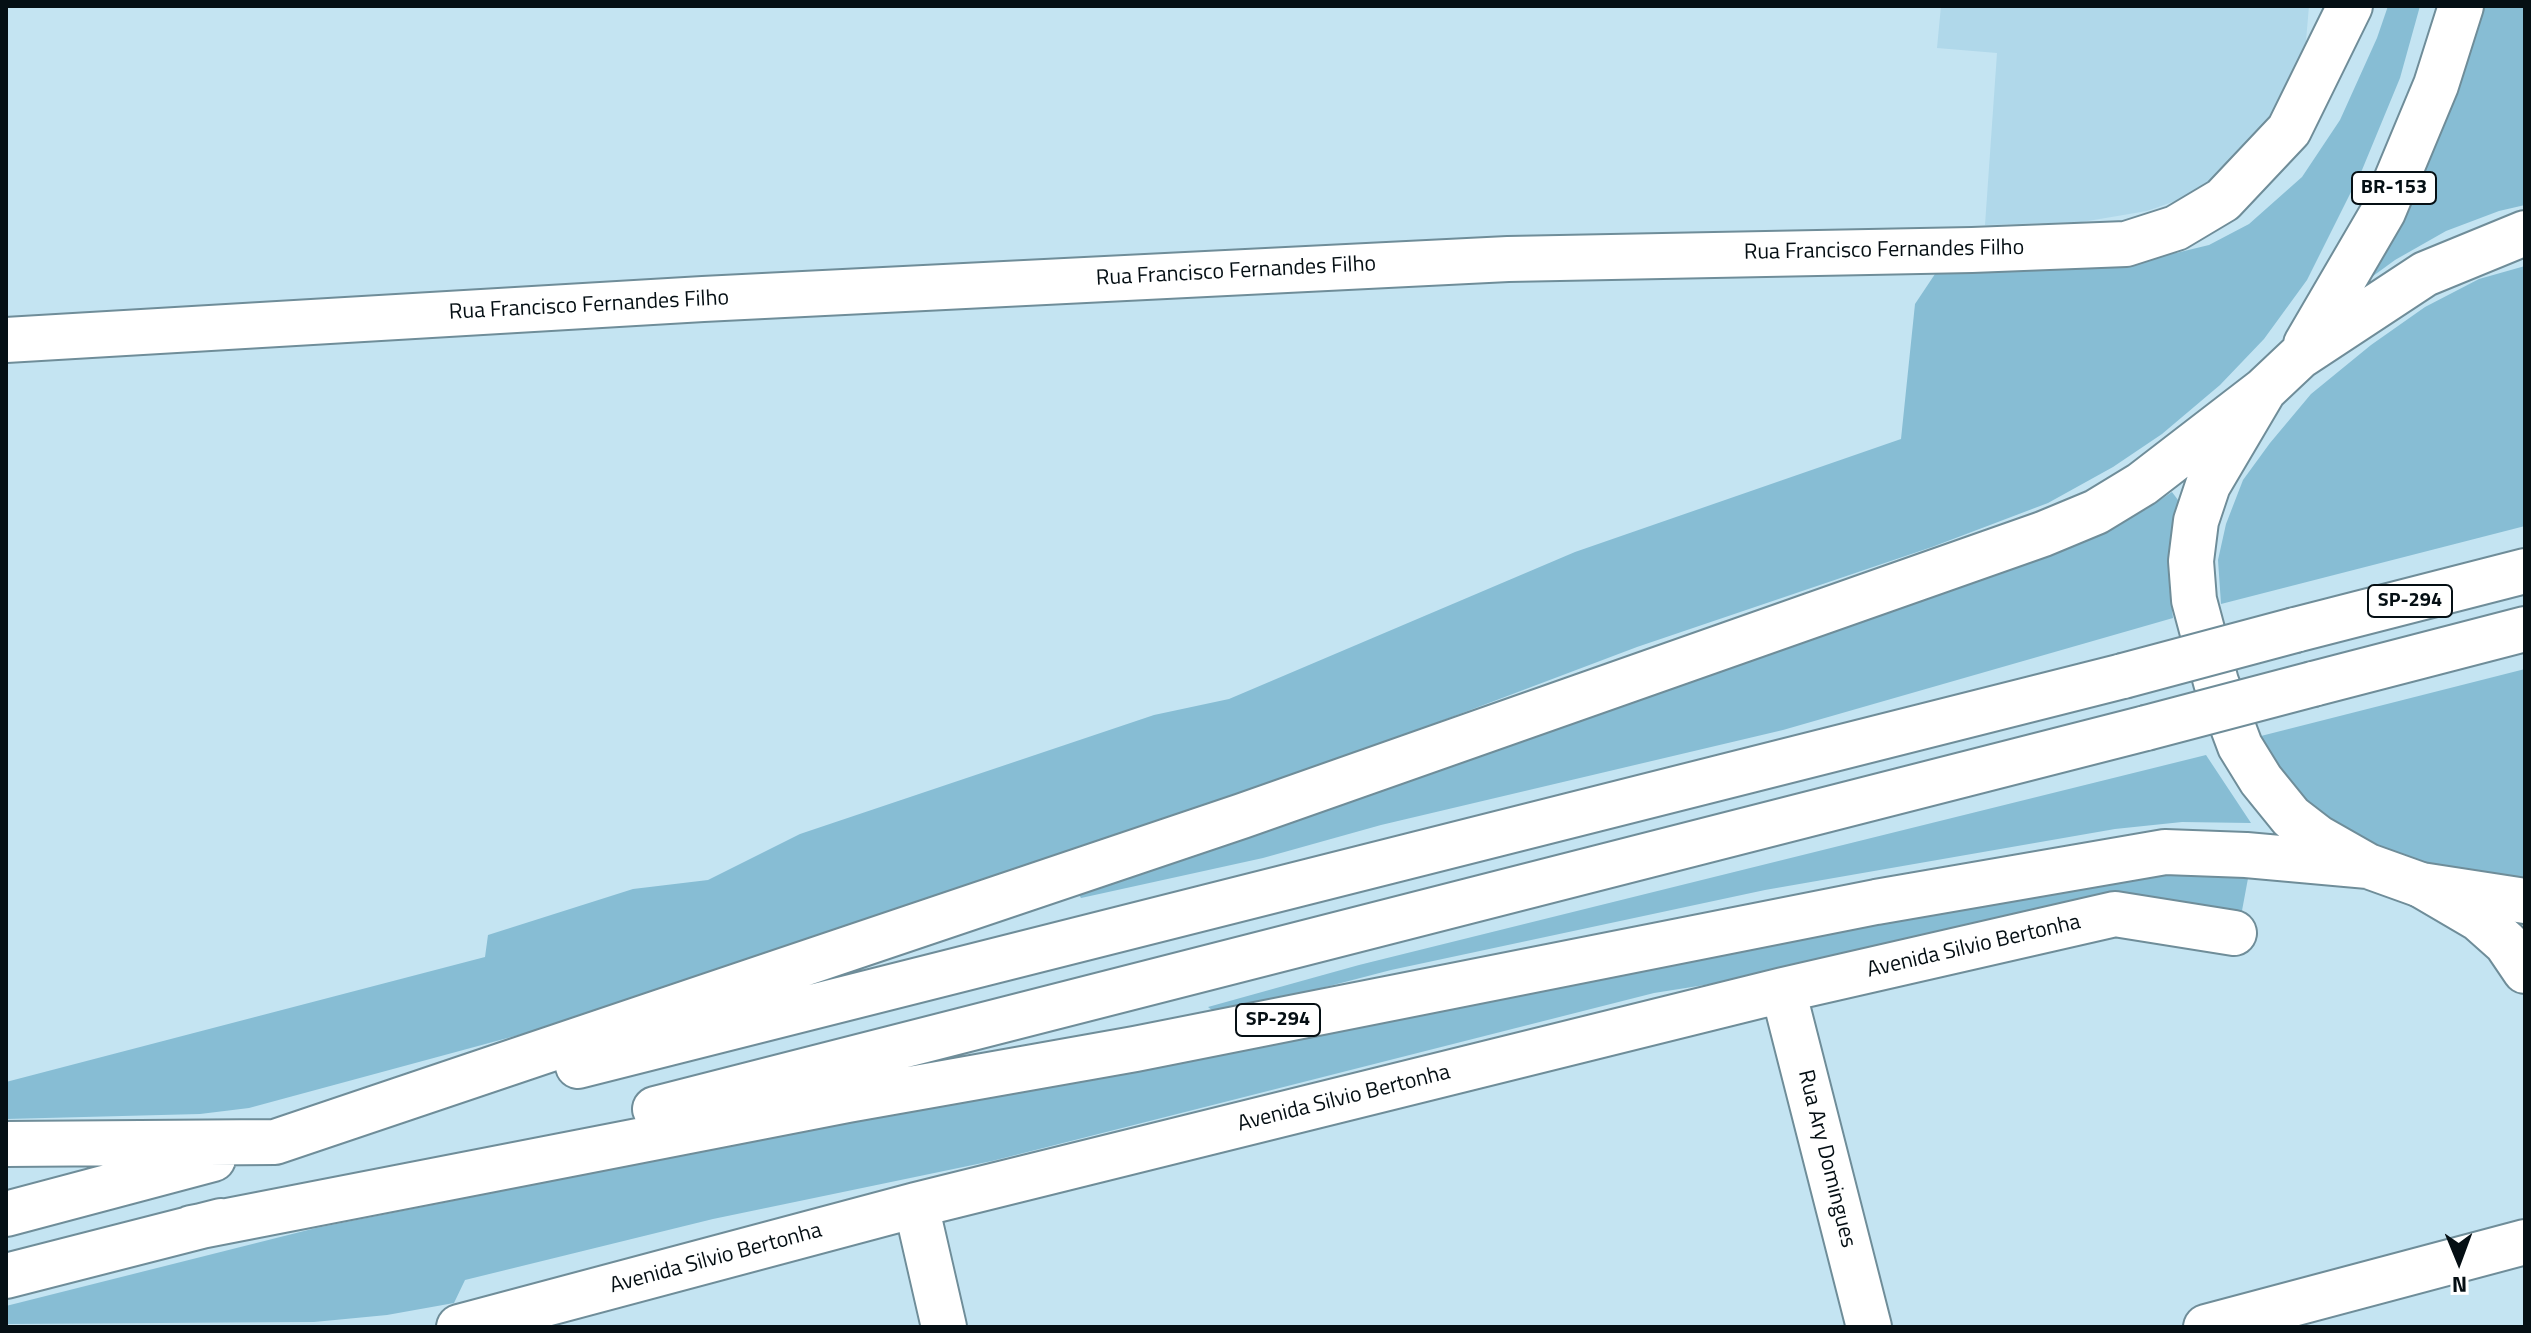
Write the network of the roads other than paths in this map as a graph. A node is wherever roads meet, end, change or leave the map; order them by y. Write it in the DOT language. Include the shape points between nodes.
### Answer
graph roads {
  1 [pos="2350,6"];
  2 [pos="2461,6"];
  3 [pos="2525,233"];
  4 [pos="6,340"];
  5 [pos="2299,357"];
  6 [pos="2264,390"];
  7 [pos="2525,571"];
  8 [pos="2525,629"];
  9 [pos="2368,866"];
  10 [pos="2421,885"];
  11 [pos="2525,901"];
  12 [pos="2234,933"];
  13 [pos="2525,971"];
  14 [pos="1783,990"];
  15 [pos="275,1142"];
  16 [pos="6,1144"];
  17 [pos="916,1205"];
  18 [pos="6,1214"];
  19 [pos="191,1228"];
  20 [pos="2525,1242"];
  21 [pos="6,1276"];
  22 [pos="459,1327"];
  23 [pos="944,1327"];
  24 [pos="1869,1327"];
  25 [pos="2206,1327"];
  1 -- 4 [label="main road, Rua Francisco Fernandes Filho" via="2289,130 2223,200 2176,228 2126,244 1508,259"];
  2 -- 5 [label="main road, BR-153" via="2436,85 2383,212"];
  3 -- 5 [label="main road" via="2425,274"];
  5 -- 6 [label="main road"];
  6 -- 9 [label="main road" via="2208,485 2191,561 2194,600 2221,695 2240,746 2261,780 2291,817"];
  6 -- 15 [label="main road" via="2142,484 2096,512 2043,534 1242,816"];
  7 -- 15 [label="main road, SP-294, bridge"];
  8 -- 19 [label="main road, SP-294, bridge"];
  9 -- 10 [label="main road"];
  9 -- 19 [label="main road, SP-294" via="2165,852 1876,902"];
  10 -- 11 [label="main road"];
  10 -- 13 [label="main road" via="2479,919 2506,943"];
  12 -- 14 [label="main road, Avenida Silvio Bertonha" via="2115,914"];
  14 -- 17 [label="main road, Avenida Silvio Bertonha"];
  14 -- 24 [label="main road, Rua Ary Domingues"];
  15 -- 16 [label="main road"];
  15 -- 18 [label="main road, SP-294"];
  17 -- 22 [label="main road, Avenida Silvio Bertonha"];
  17 -- 23 [label="main road"];
  19 -- 21 [label="main road, SP-294"];
  20 -- 25 [label="main road"];
}
